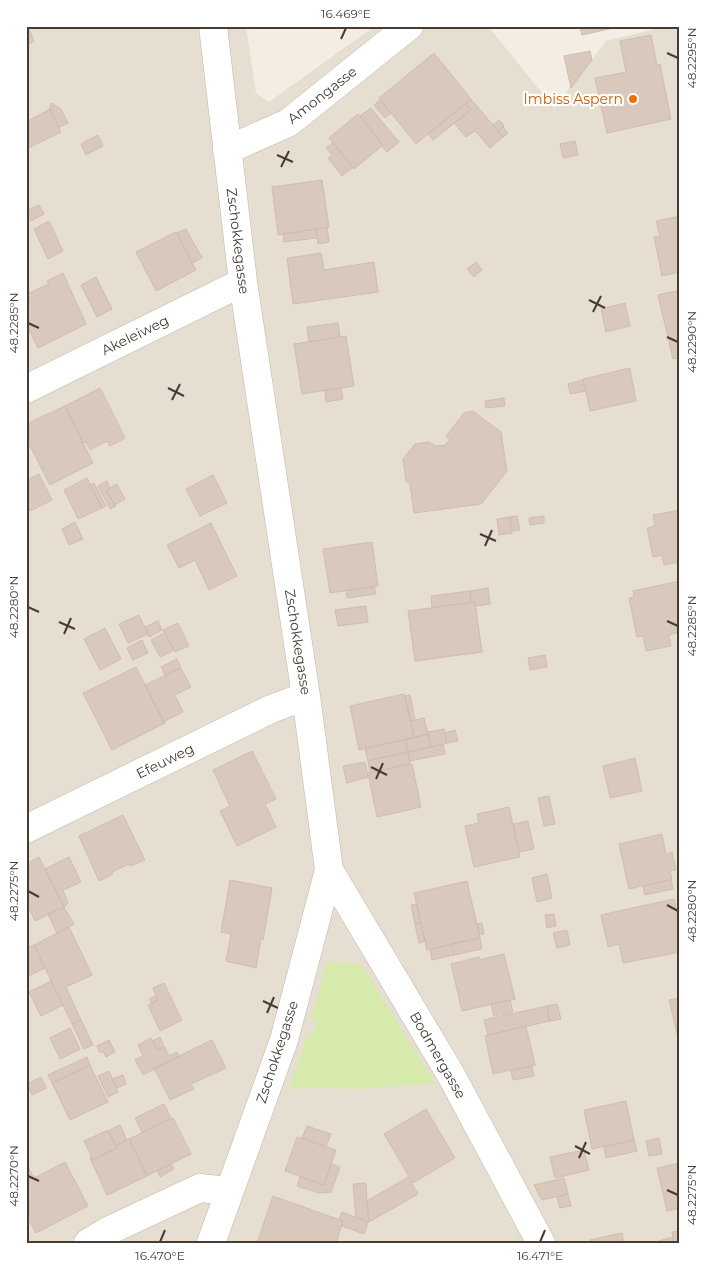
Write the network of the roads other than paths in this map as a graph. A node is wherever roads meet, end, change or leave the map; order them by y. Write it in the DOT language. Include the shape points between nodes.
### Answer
graph roads {
  1 [pos="213,26"];
  2 [pos="409,26"];
  3 [pos="227,150"];
  4 [pos="243,282"];
  5 [pos="26,389"];
  6 [pos="306,696"];
  7 [pos="26,829"];
  8 [pos="329,870"];
  9 [pos="228,1191"];
  10 [pos="88,1243"];
  11 [pos="210,1243"];
  12 [pos="541,1243"];
  1 -- 3 [label="street, Zschokkegasse"];
  2 -- 3 [label="street, Amongasse" via="288,123"];
  3 -- 4 [label="street, Zschokkegasse"];
  4 -- 5 [label="street, Akeleiweg"];
  4 -- 6 [label="street, Zschokkegasse"];
  6 -- 7 [label="street, Efeuweg" via="271,708"];
  6 -- 8 [label="street, Zschokkegasse"];
  8 -- 9 [label="street, Zschokkegasse" via="284,1040"];
  8 -- 12 [label="street, Bodmergasse" via="451,1075"];
  9 -- 10 [label="street" via="200,1188"];
  9 -- 11 [label="street, Zschokkegasse"];
}
